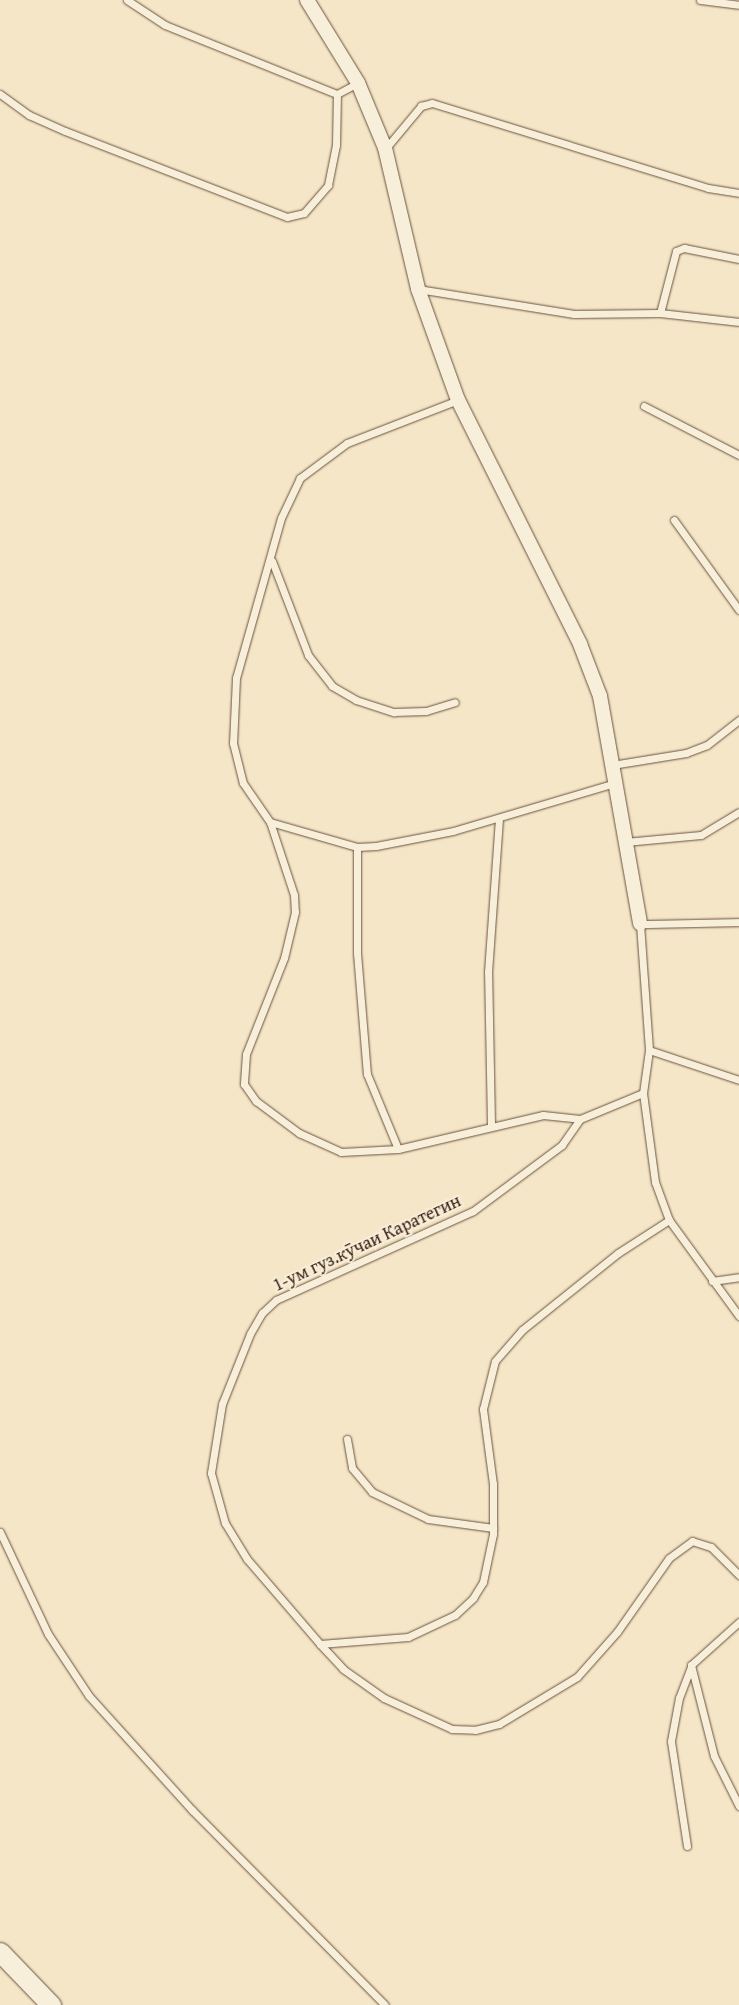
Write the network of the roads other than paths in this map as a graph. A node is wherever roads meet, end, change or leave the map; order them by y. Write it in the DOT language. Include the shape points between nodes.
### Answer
graph roads {
  1 [pos="127,0"];
  2 [pos="307,0"];
  3 [pos="700,0"];
  4 [pos="739,5"];
  5 [pos="358,83"];
  6 [pos="0,94"];
  7 [pos="337,94"];
  8 [pos="386,148"];
  9 [pos="739,193"];
  10 [pos="739,259"];
  11 [pos="418,289"];
  12 [pos="660,313"];
  13 [pos="739,322"];
  14 [pos="458,400"];
  15 [pos="644,406"];
  16 [pos="739,455"];
  17 [pos="674,520"];
  18 [pos="272,560"];
  19 [pos="739,610"];
  20 [pos="455,702"];
  21 [pos="739,720"];
  22 [pos="612,765"];
  23 [pos="615,783"];
  24 [pos="739,812"];
  25 [pos="498,818"];
  26 [pos="270,822"];
  27 [pos="625,842"];
  28 [pos="357,847"];
  29 [pos="739,922"];
  30 [pos="640,924"];
  31 [pos="649,1050"];
  32 [pos="739,1080"];
  33 [pos="643,1093"];
  34 [pos="580,1119"];
  35 [pos="491,1124"];
  36 [pos="398,1149"];
  37 [pos="670,1220"];
  38 [pos="739,1277"];
  39 [pos="712,1281"];
  40 [pos="739,1316"];
  41 [pos="347,1439"];
  42 [pos="493,1528"];
  43 [pos="0,1532"];
  44 [pos="739,1575"];
  45 [pos="739,1622"];
  46 [pos="320,1644"];
  47 [pos="692,1665"];
  48 [pos="739,1806"];
  49 [pos="687,1846"];
  50 [pos="0,1952"];
  51 [pos="51,2005"];
  52 [pos="385,2005"];
  1 -- 7 [label="lane" via="189,36"];
  2 -- 5 [label="street"];
  3 -- 4 [label="lane"];
  5 -- 7 [label="lane"];
  5 -- 8 [label="street"];
  6 -- 7 [label="lane" via="30,115 65,130 287,217 304,213 328,185 336,145"];
  8 -- 9 [label="lane" via="421,106 432,103 708,188"];
  8 -- 11 [label="street"];
  10 -- 12 [label="lane" via="684,248 676,251"];
  11 -- 12 [label="lane" via="574,314"];
  11 -- 14 [label="street"];
  12 -- 13 [label="lane"];
  14 -- 18 [label="lane" via="347,442 315,465 288,499"];
  14 -- 22 [label="street" via="580,644 600,696"];
  15 -- 16 [label="lane"];
  17 -- 19 [label="lane"];
  18 -- 20 [label="lane" via="308,655 332,686 356,700 394,712 426,711"];
  18 -- 26 [label="lane" via="246,636 232,711 233,743 243,783"];
  21 -- 22 [label="lane" via="713,741 686,753"];
  22 -- 23 [label="street"];
  23 -- 25 [label="lane"];
  23 -- 27 [label="street"];
  24 -- 27 [label="lane" via="701,835"];
  25 -- 28 [label="lane" via="409,840"];
  25 -- 35 [label="lane" via="488,972"];
  26 -- 28 [label="lane"];
  26 -- 36 [label="lane" via="294,895 295,912 284,958 246,1054 244,1084 268,1112 324,1148 341,1152"];
  27 -- 30 [label="street"];
  28 -- 36 [label="lane" via="357,953 367,1074"];
  29 -- 30 [label="lane"];
  30 -- 31 [label="lane"];
  31 -- 32 [label="lane"];
  31 -- 33 [label="lane"];
  33 -- 34 [label="lane"];
  33 -- 37 [label="lane" via="655,1182"];
  34 -- 35 [label="lane" via="543,1115"];
  34 -- 46 [label="lane, 1-ум гуз.кӯчаи Каратегин" via="562,1145 473,1211 438,1230 293,1290 262,1313 250,1334 215,1432 211,1473 225,1523 247,1559"];
  35 -- 36 [label="lane"];
  37 -- 39 [label="lane"];
  37 -- 42 [label="lane" via="618,1253 522,1330 495,1361 483,1409 492,1484"];
  38 -- 39 [label="lane"];
  39 -- 40 [label="lane"];
  41 -- 42 [label="lane" via="352,1468 372,1492 428,1519"];
  42 -- 46 [label="lane" via="484,1582 455,1615 408,1637"];
  43 -- 52 [label="lane" via="48,1634 89,1696 192,1810"];
  44 -- 46 [label="lane, 1-ум гуз.кӯчаи Каратегин" via="706,1543 692,1541 669,1558 597,1658 540,1703 499,1724 475,1730 452,1729 424,1720 343,1669"];
  45 -- 47 [label="lane"];
  47 -- 48 [label="lane" via="714,1756"];
  47 -- 49 [label="lane" via="679,1698 671,1741"];
  50 -- 51 [label="street"];
}
